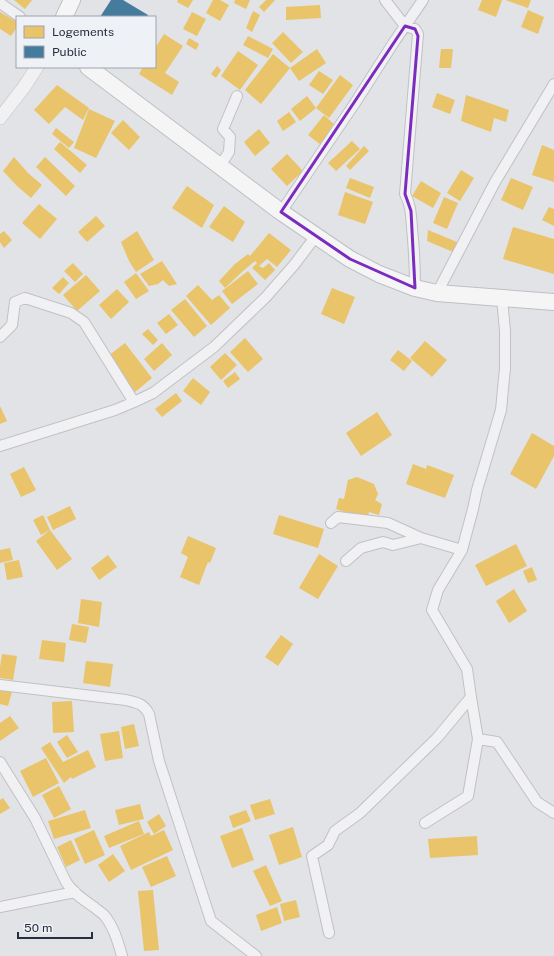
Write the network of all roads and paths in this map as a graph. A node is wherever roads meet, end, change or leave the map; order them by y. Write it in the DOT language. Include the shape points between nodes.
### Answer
graph roads {
  1 [pos="72,0"];
  2 [pos="385,0"];
  3 [pos="423,0"];
  4 [pos="0,3"];
  5 [pos="19,16"];
  6 [pos="64,16"];
  7 [pos="405,26"];
  8 [pos="36,68"];
  9 [pos="89,68"];
  10 [pos="554,84"];
  11 [pos="237,96"];
  12 [pos="0,118"];
  13 [pos="220,166"];
  14 [pos="281,212"];
  15 [pos="316,236"];
  16 [pos="415,288"];
  17 [pos="437,293"];
  18 [pos="502,298"];
  19 [pos="554,302"];
  20 [pos="0,337"];
  21 [pos="134,402"];
  22 [pos="0,446"];
  23 [pos="331,523"];
  24 [pos="421,538"];
  25 [pos="462,550"];
  26 [pos="346,560"];
  27 [pos="0,685"];
  28 [pos="471,697"];
  29 [pos="478,739"];
  30 [pos="0,762"];
  31 [pos="554,813"];
  32 [pos="425,823"];
  33 [pos="75,892"];
  34 [pos="0,907"];
  35 [pos="329,933"];
  36 [pos="122,956"];
  37 [pos="256,956"];
  1 -- 6 [label="main road"];
  2 -- 7 [label="street"];
  3 -- 7 [label="street"];
  4 -- 5 [label="street"];
  7 -- 14 [label="street"];
  7 -- 16 [label="street" via="415,28 418,36 405,194 411,211"];
  8 -- 12 [label="street"];
  9 -- 13 [label="main road"];
  10 -- 17 [label="street" via="495,182"];
  11 -- 13 [label="street" via="222,129 230,137 230,145 229,152"];
  13 -- 14 [label="main road"];
  14 -- 15 [label="main road"];
  15 -- 16 [label="main road" via="350,259"];
  15 -- 21 [label="street" via="266,297 214,347 153,393"];
  16 -- 17 [label="main road"];
  17 -- 18 [label="main road"];
  18 -- 19 [label="main road"];
  18 -- 25 [label="street" via="505,368 501,410"];
  20 -- 21 [label="street" via="12,325 15,302 25,298 71,312 84,322"];
  21 -- 22 [label="street"];
  23 -- 24 [label="street" via="338,517 388,523"];
  24 -- 25 [label="street"];
  24 -- 26 [label="street" via="393,545 383,542 361,548"];
  25 -- 28 [label="street" via="438,590 432,610 467,669"];
  27 -- 37 [label="street" via="126,700 145,707 149,714 158,761 211,921"];
  28 -- 29 [label="street"];
  28 -- 35 [label="street" via="437,738 360,813 335,831 328,845 312,856"];
  29 -- 31 [label="street" via="497,742 537,802"];
  29 -- 32 [label="street" via="468,796"];
  30 -- 33 [label="street" via="35,818 66,882"];
  33 -- 34 [label="street"];
  33 -- 36 [label="street" via="104,915"];
}
